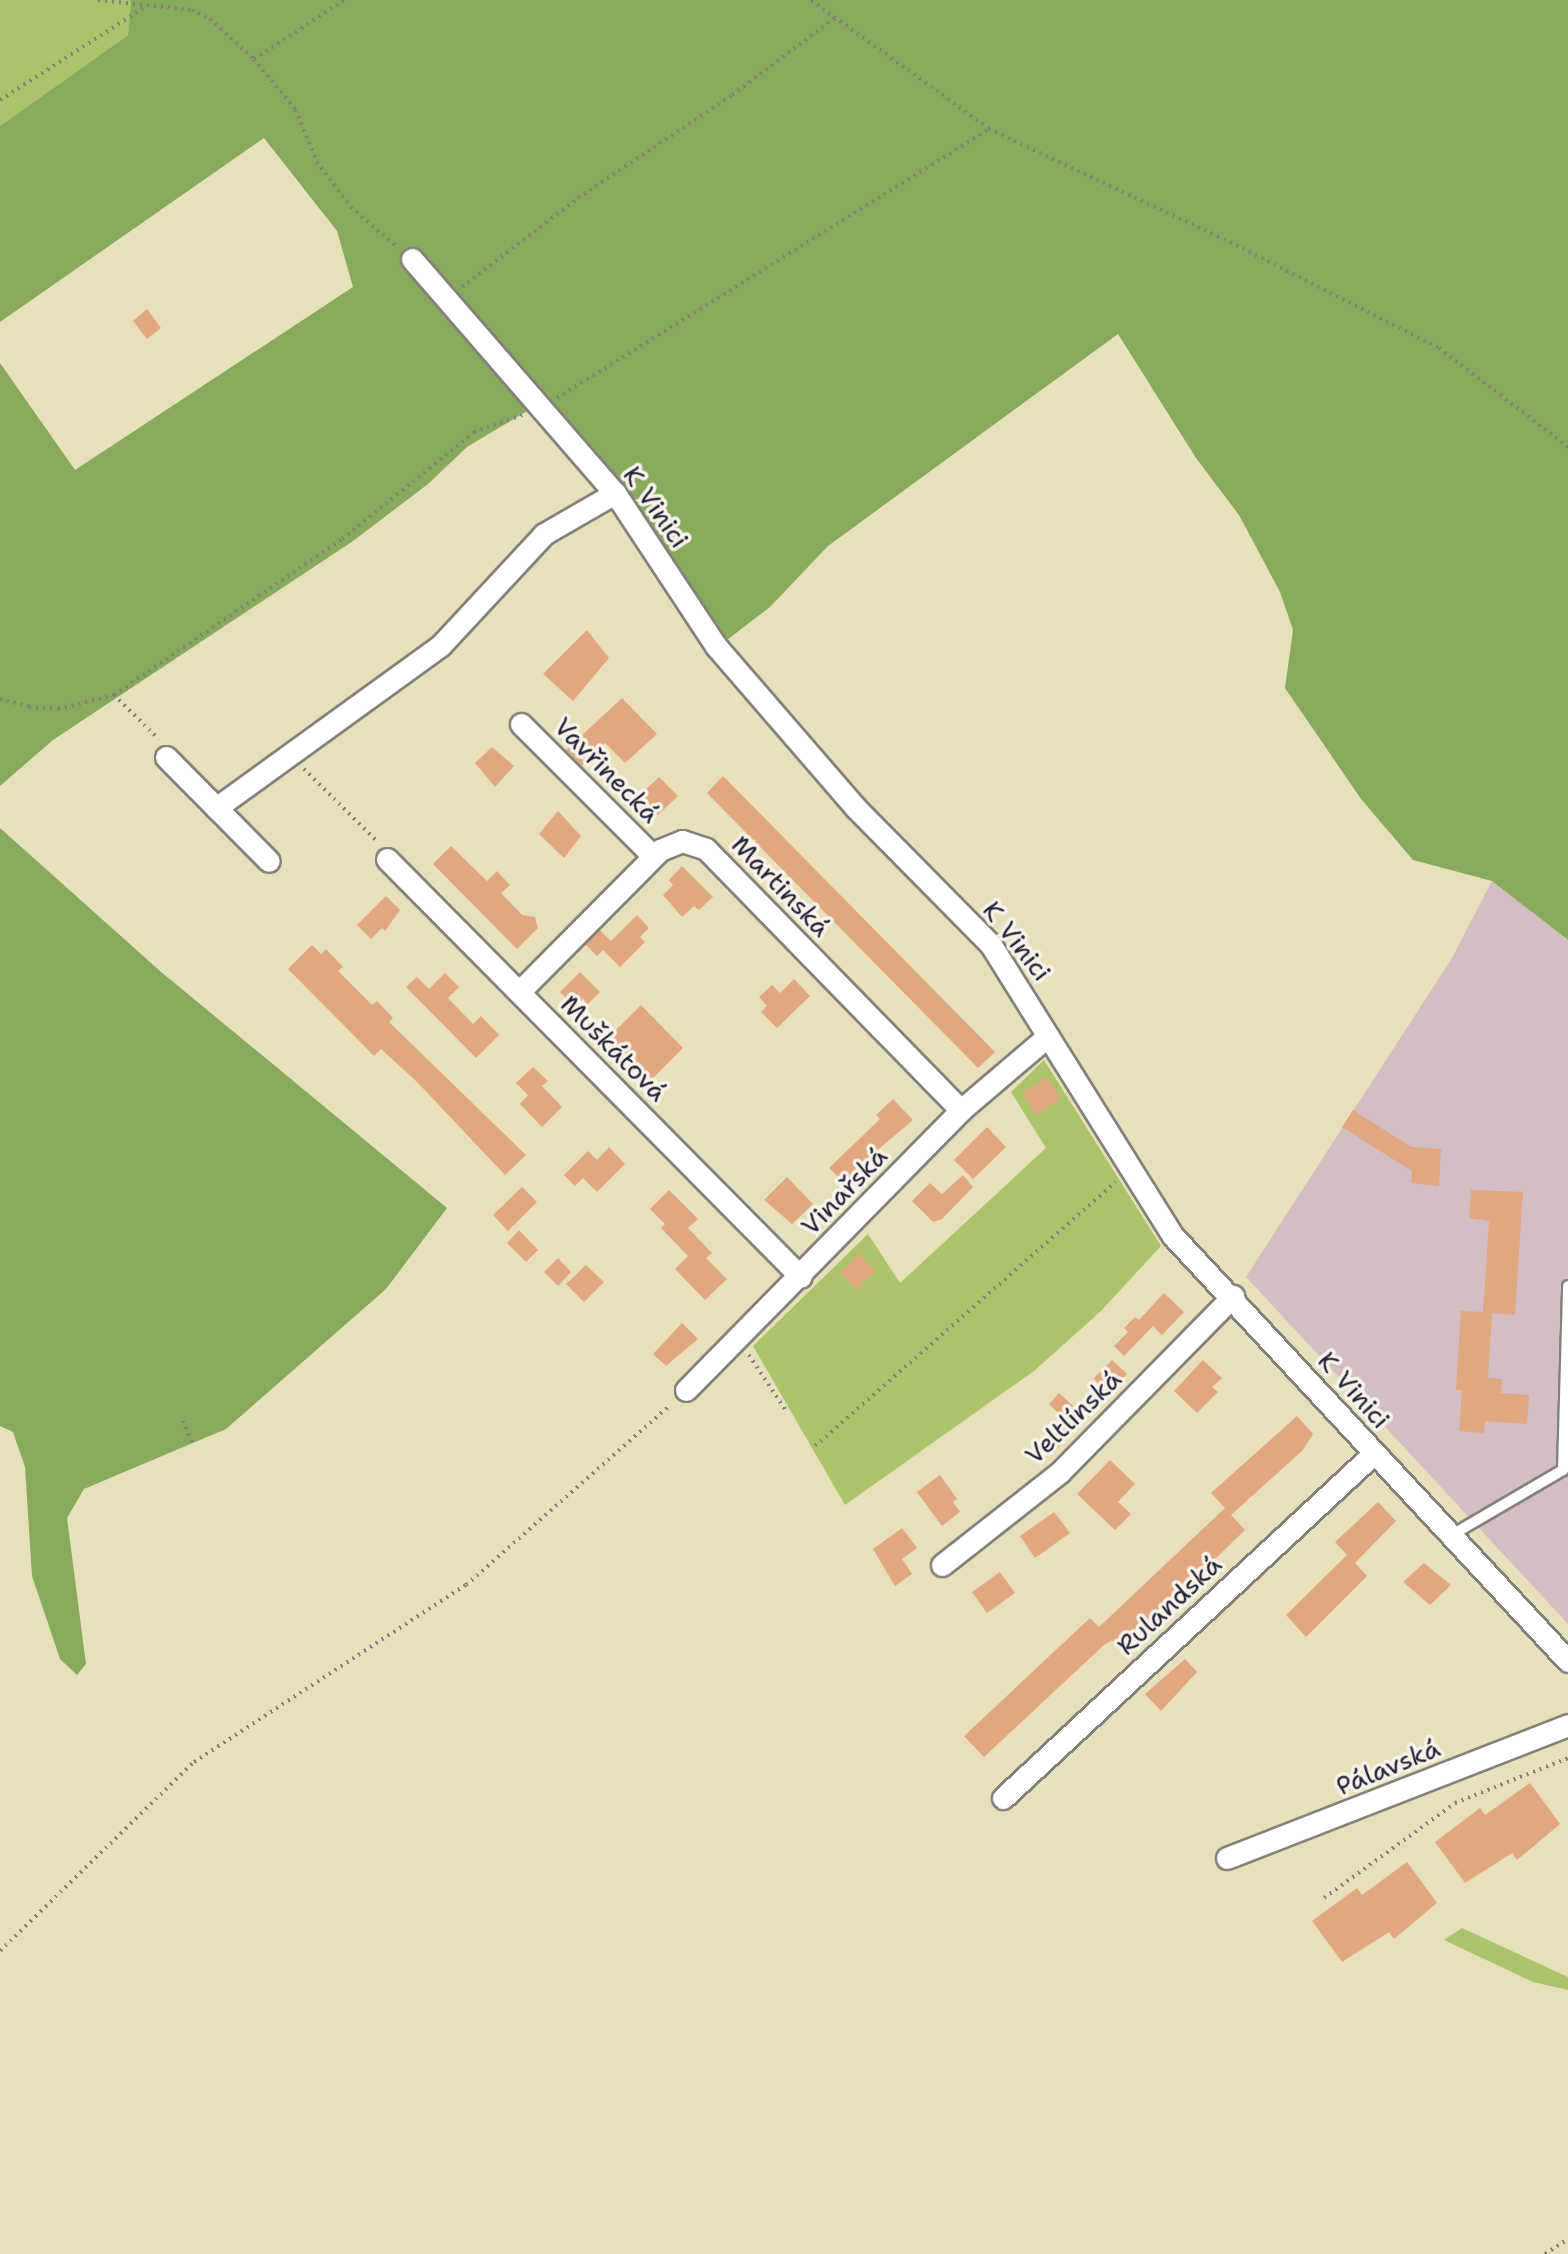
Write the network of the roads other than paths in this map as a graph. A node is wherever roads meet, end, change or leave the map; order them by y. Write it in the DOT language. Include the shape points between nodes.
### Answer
graph roads {
  1 [pos="412,260"];
  2 [pos="615,493"];
  3 [pos="521,724"];
  4 [pos="166,757"];
  5 [pos="216,808"];
  6 [pos="385,853"];
  7 [pos="653,856"];
  8 [pos="269,861"];
  9 [pos="519,992"];
  10 [pos="1048,1036"];
  11 [pos="961,1110"];
  12 [pos="801,1277"];
  13 [pos="1568,1286"];
  14 [pos="1233,1296"];
  15 [pos="686,1390"];
  16 [pos="1373,1454"];
  17 [pos="1450,1536"];
  18 [pos="942,1565"];
  19 [pos="1568,1661"];
  20 [pos="1568,1725"];
  21 [pos="1003,1798"];
  22 [pos="1227,1858"];
  1 -- 2 [label="street, K Vinici"];
  2 -- 5 [label="street" via="544,534 441,645"];
  2 -- 10 [label="street, K Vinici" via="716,646 856,808 991,945"];
  3 -- 7 [label="street, Vavřinecká"];
  4 -- 5 [label="street"];
  5 -- 8 [label="street"];
  6 -- 9 [label="street, Muškátová"];
  7 -- 9 [label="street, Martinská"];
  7 -- 11 [label="street, Martinská" via="682,841 706,849"];
  9 -- 12 [label="street, Muškátová"];
  10 -- 11 [label="street, Vinařská"];
  10 -- 14 [label="street, K Vinici" via="1173,1236"];
  11 -- 12 [label="street, Vinařská"];
  12 -- 15 [label="street, Vinařská"];
  13 -- 17 [label="lane" via="1563,1470"];
  14 -- 16 [label="street, K Vinici"];
  14 -- 18 [label="street, Veltlínská" via="1060,1472"];
  16 -- 17 [label="street, K Vinici"];
  16 -- 21 [label="street, Rulandská"];
  17 -- 19 [label="street, K Vinici"];
  20 -- 22 [label="street, Pálavská"];
}
